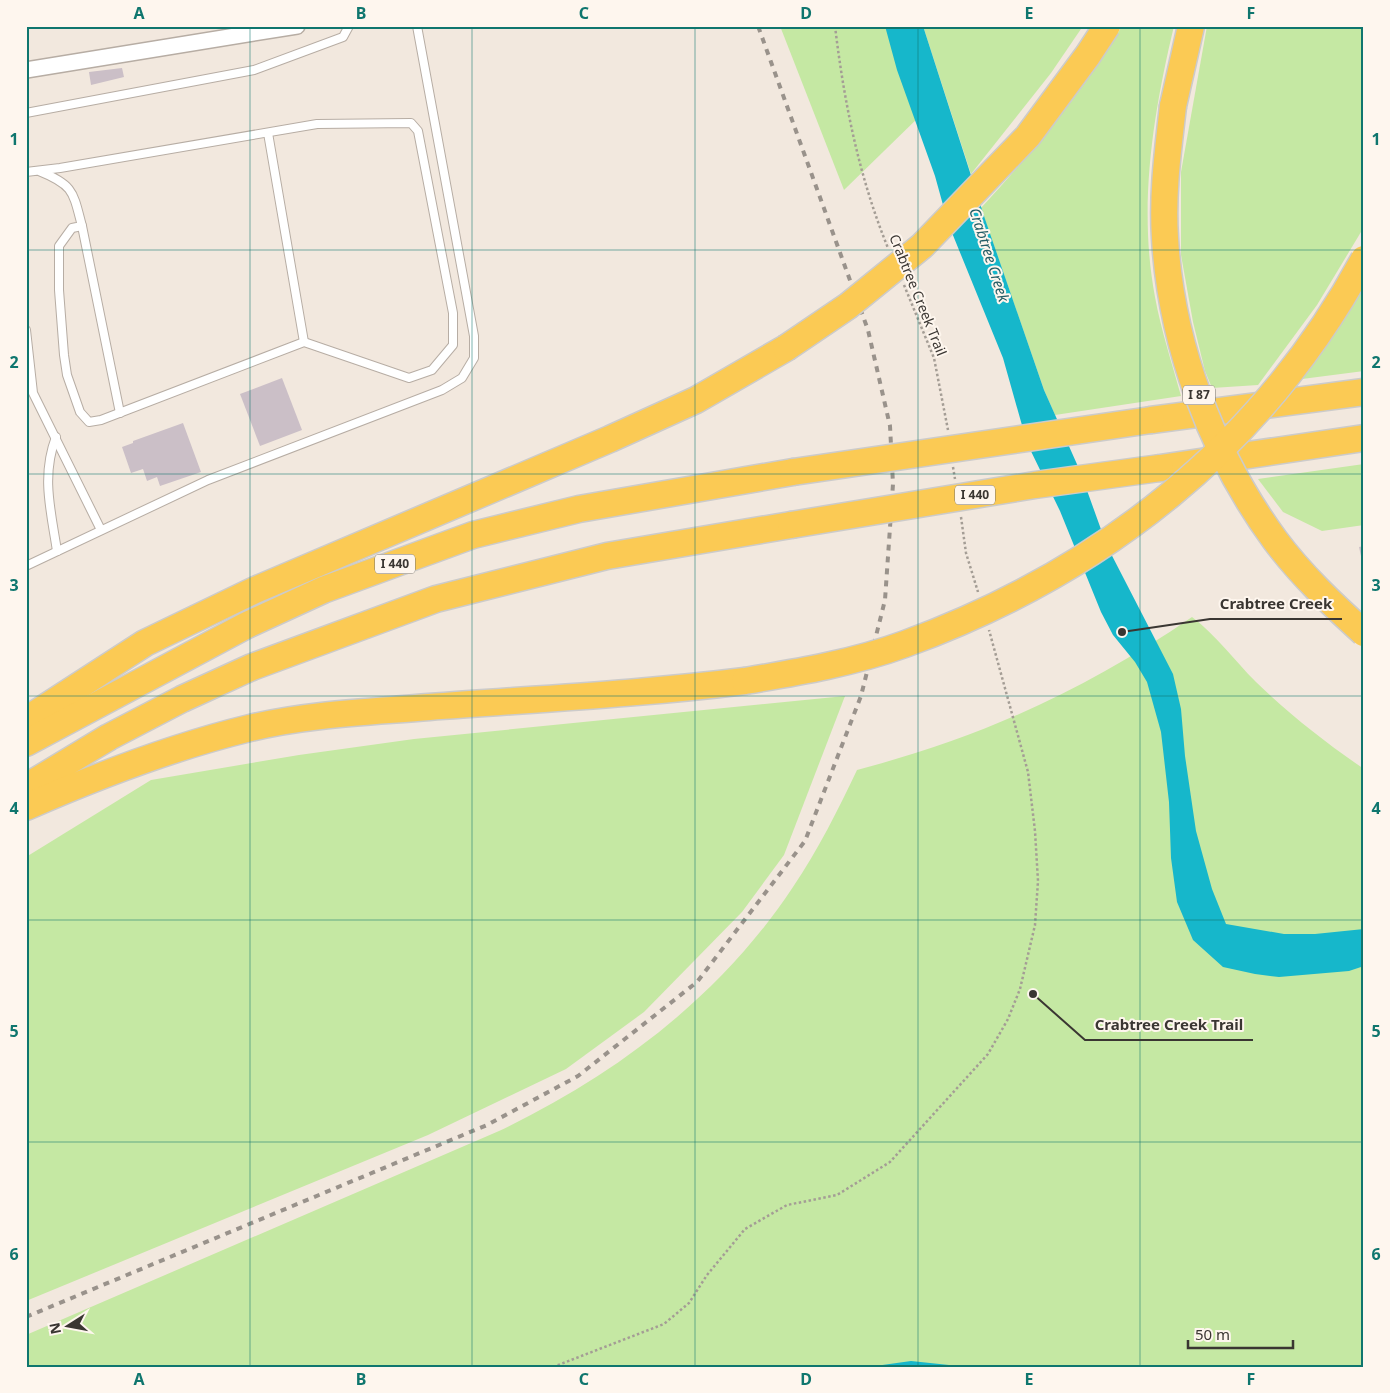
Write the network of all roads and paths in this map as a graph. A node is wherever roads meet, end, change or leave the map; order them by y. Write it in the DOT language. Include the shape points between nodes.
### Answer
graph roads {
  1 [pos="297,26"];
  2 [pos="349,26"];
  3 [pos="417,26"];
  4 [pos="836,26"];
  5 [pos="1107,26"];
  6 [pos="1190,26"];
  7 [pos="26,70"];
  8 [pos="26,113"];
  9 [pos="268,133"];
  10 [pos="39,171"];
  11 [pos="26,172"];
  12 [pos="82,226"];
  13 [pos="889,248"];
  14 [pos="1364,259"];
  15 [pos="904,285"];
  16 [pos="26,330"];
  17 [pos="304,342"];
  18 [pos="1364,392"];
  19 [pos="120,413"];
  20 [pos="56,437"];
  21 [pos="949,437"];
  22 [pos="1364,438"];
  23 [pos="953,466"];
  24 [pos="956,486"];
  25 [pos="960,515"];
  26 [pos="101,530"];
  27 [pos="57,551"];
  28 [pos="26,566"];
  29 [pos="980,598"];
  30 [pos="988,625"];
  31 [pos="1364,634"];
  32 [pos="26,720"];
  33 [pos="26,743"];
  34 [pos="26,787"];
  35 [pos="26,807"];
  36 [pos="553,1367"];
  1 -- 7 [label="street"];
  2 -- 8 [label="lane" via="343,37 254,70"];
  3 -- 26 [label="lane" via="474,336 474,358 462,378 402,407 208,480"];
  4 -- 13 [label="path, Crabtree Creek Trail" via="841,79 864,181"];
  5 -- 32 [label="highway, bridge" via="1028,136 922,246 848,306 786,348 696,400 255,590 145,643"];
  6 -- 31 [label="highway, I 87, bridge" via="1165,172 1165,238 1172,299 1191,374 1210,426 1240,488 1312,584"];
  9 -- 10 [label="lane"];
  9 -- 17 [label="lane"];
  9 -- 17 [label="lane" via="317,124 411,123 418,131 453,313 453,345 432,370 409,378"];
  10 -- 11 [label="lane"];
  10 -- 12 [label="lane" via="57,178 72,190"];
  12 -- 19 [label="lane"];
  12 -- 19 [label="lane" via="72,228 59,246 59,290 67,375 80,412 89,422"];
  14 -- 35 [label="highway, bridge" via="1292,371 1201,470 1131,527 1073,565 978,615 920,638 820,669 745,681 334,715 251,728 117,768"];
  15 -- 21 [label="path, Crabtree Creek Trail" via="934,358"];
  16 -- 20 [label="lane" via="33,393"];
  17 -- 19 [label="lane"];
  18 -- 33 [label="highway, I 440, bridge" via="793,472 579,509 474,535 323,590 247,625"];
  20 -- 26 [label="lane"];
  20 -- 27 [label="lane" via="48,457 46,477"];
  22 -- 34 [label="highway, I 440, bridge" via="1035,485 607,556 436,599 325,639 208,687 109,737"];
  23 -- 24 [label="path"];
  25 -- 29 [label="path" via="966,553"];
  26 -- 27 [label="lane"];
  27 -- 28 [label="lane"];
  30 -- 36 [label="path" via="1028,772 1038,881 1035,925 1020,989 1008,1020 988,1054 890,1162 837,1195 787,1205 745,1229 707,1275 689,1303 664,1324"];
}
